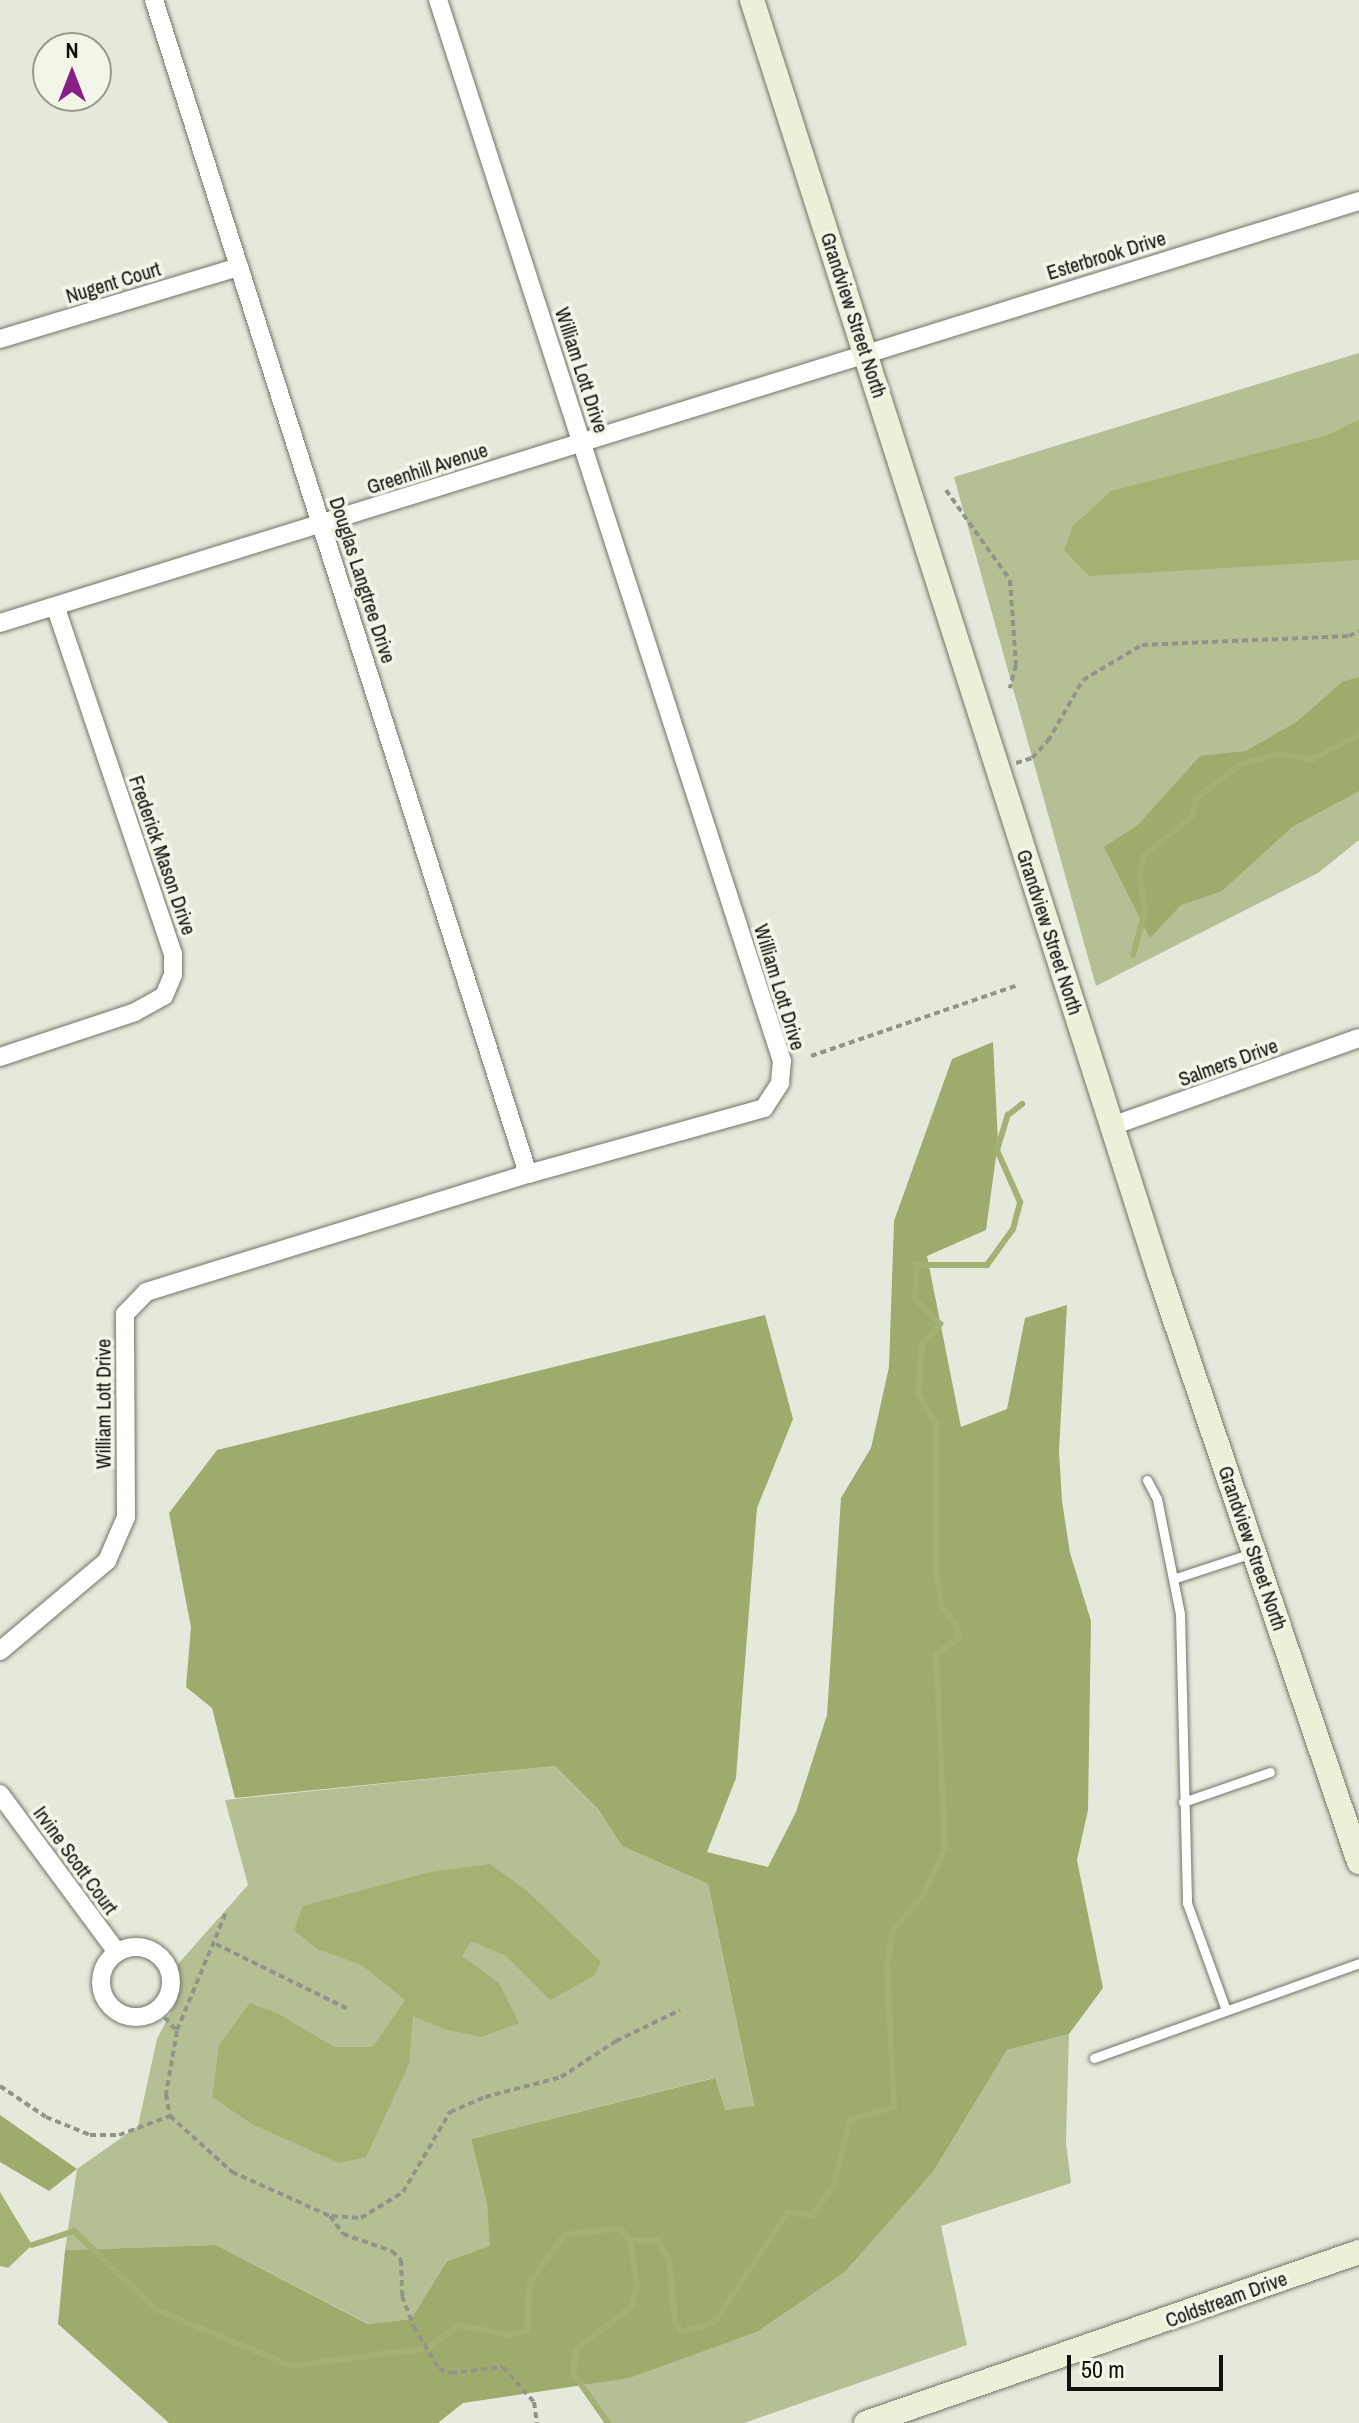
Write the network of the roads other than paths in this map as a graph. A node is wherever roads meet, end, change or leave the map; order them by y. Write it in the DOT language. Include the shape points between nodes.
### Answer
graph roads {
  1 [pos="154,0"];
  2 [pos="438,0"];
  3 [pos="752,0"];
  4 [pos="1359,201"];
  5 [pos="239,267"];
  6 [pos="0,339"];
  7 [pos="867,351"];
  8 [pos="581,441"];
  9 [pos="322,525"];
  10 [pos="56,608"];
  11 [pos="0,623"];
  12 [pos="1359,1038"];
  13 [pos="0,1057"];
  14 [pos="1112,1126"];
  15 [pos="528,1174"];
  16 [pos="1147,1480"];
  17 [pos="1254,1552"];
  18 [pos="1176,1578"];
  19 [pos="0,1651"];
  20 [pos="1270,1772"];
  21 [pos="0,1794"];
  22 [pos="1183,1802"];
  23 [pos="1359,1862"];
  24 [pos="117,1952"];
  25 [pos="1359,1963"];
  26 [pos="1226,2010"];
  27 [pos="1094,2058"];
  28 [pos="1359,2252"];
  29 [pos="866,2423"];
  1 -- 5 [label="street, Douglas Langtree Drive"];
  2 -- 8 [label="street, William Lott Drive"];
  3 -- 7 [label="street, Grandview Street North"];
  4 -- 7 [label="street, Esterbrook Drive"];
  5 -- 6 [label="street, Nugent Court"];
  5 -- 9 [label="street, Douglas Langtree Drive"];
  7 -- 8 [label="street, Greenhill Avenue"];
  7 -- 14 [label="street, Grandview Street North"];
  8 -- 9 [label="street, Greenhill Avenue"];
  8 -- 15 [label="street, William Lott Drive" via="782,1061 780,1083 764,1108"];
  9 -- 10 [label="street, Greenhill Avenue"];
  9 -- 15 [label="street, Douglas Langtree Drive"];
  10 -- 11 [label="street, Greenhill Avenue"];
  10 -- 13 [label="street, Frederick Mason Drive" via="173,954 173,975 164,996 135,1012"];
  12 -- 14 [label="street, Salmers Drive"];
  14 -- 17 [label="street, Grandview Street North"];
  15 -- 19 [label="street, William Lott Drive" via="146,1292 125,1314 126,1517 107,1561"];
  16 -- 18 [label="lane" via="1157,1499"];
  17 -- 18 [label="lane"];
  17 -- 23 [label="street, Grandview Street North"];
  18 -- 22 [label="lane"];
  20 -- 22 [label="lane"];
  21 -- 24 [label="street, Irvine Scott Court"];
  22 -- 26 [label="lane" via="1187,1903"];
  24 -- 24 [label="street" via="131,1947 160,1955 171,1983 158,2010 131,2017 107,2002 101,1975"];
  25 -- 26 [label="lane"];
  26 -- 27 [label="lane"];
  28 -- 29 [label="street, Coldstream Drive"];
}
